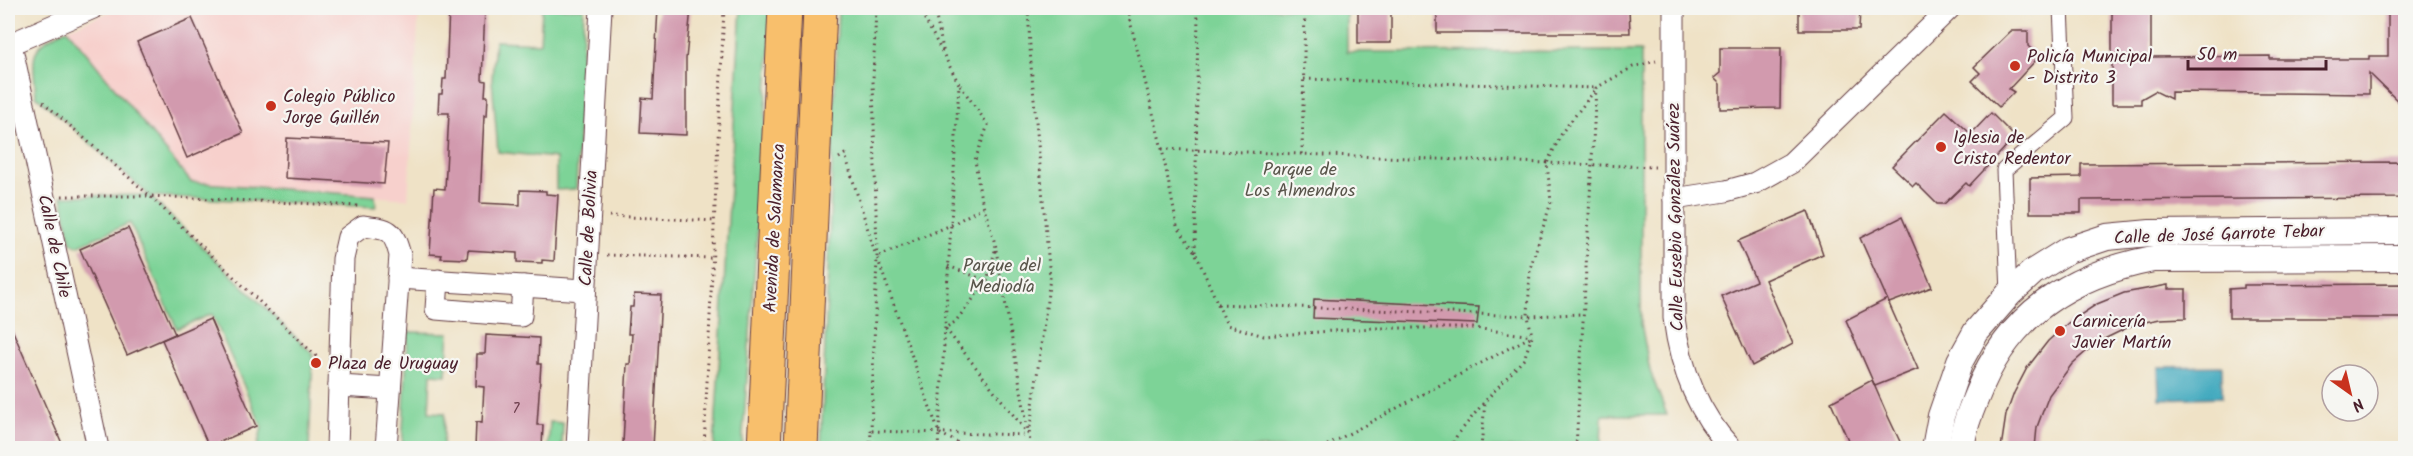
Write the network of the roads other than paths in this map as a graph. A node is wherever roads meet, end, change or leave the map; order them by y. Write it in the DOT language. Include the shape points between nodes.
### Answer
graph roads {
  1 [pos="93,8"];
  2 [pos="601,8"];
  3 [pos="785,8"];
  4 [pos="820,8"];
  5 [pos="1674,8"];
  6 [pos="1950,8"];
  7 [pos="2061,8"];
  8 [pos="9,44"];
  9 [pos="1674,199"];
  10 [pos="2406,231"];
  11 [pos="2406,258"];
  12 [pos="398,278"];
  13 [pos="438,280"];
  14 [pos="523,286"];
  15 [pos="584,290"];
  16 [pos="2009,294"];
  17 [pos="339,381"];
  18 [pos="390,389"];
  19 [pos="98,448"];
  20 [pos="337,448"];
  21 [pos="386,448"];
  22 [pos="577,448"];
  23 [pos="764,448"];
  24 [pos="801,448"];
  25 [pos="1731,448"];
  26 [pos="1935,448"];
  27 [pos="1962,448"];
  1 -- 8 [label="street"];
  2 -- 15 [label="street, Calle de Bolivia"];
  3 -- 23 [label="highway, Avenida de Salamanca"];
  4 -- 24 [label="highway, Avenida de Salamanca"];
  5 -- 9 [label="street, Calle Eusebio González Suárez"];
  6 -- 9 [label="street" via="1791,163 1755,183"];
  7 -- 16 [label="street" via="2066,118 2004,171"];
  8 -- 19 [label="street, Calle de Chile"];
  9 -- 25 [label="street, Calle Eusebio González Suárez" via="1674,318 1678,347 1688,383"];
  10 -- 16 [label="street, Calle de José Garrote Tebar" via="2202,231 2107,237 2068,250"];
  11 -- 27 [label="street, Calle de José Garrote Tebar" via="2153,259 2088,277 2049,299 2000,348 1983,378"];
  12 -- 13 [label="street"];
  12 -- 17 [label="street" via="400,255 395,237 386,228 363,226 348,237 343,259"];
  12 -- 18 [label="street"];
  13 -- 14 [label="street"];
  13 -- 14 [label="street" via="436,309 521,316"];
  14 -- 15 [label="street"];
  15 -- 22 [label="street, Calle de Bolivia"];
  16 -- 26 [label="street, Calle de José Garrote Tebar" via="1976,332 1960,361 1941,416"];
  17 -- 18 [label="street"];
  17 -- 20 [label="street"];
  18 -- 21 [label="street"];
}
